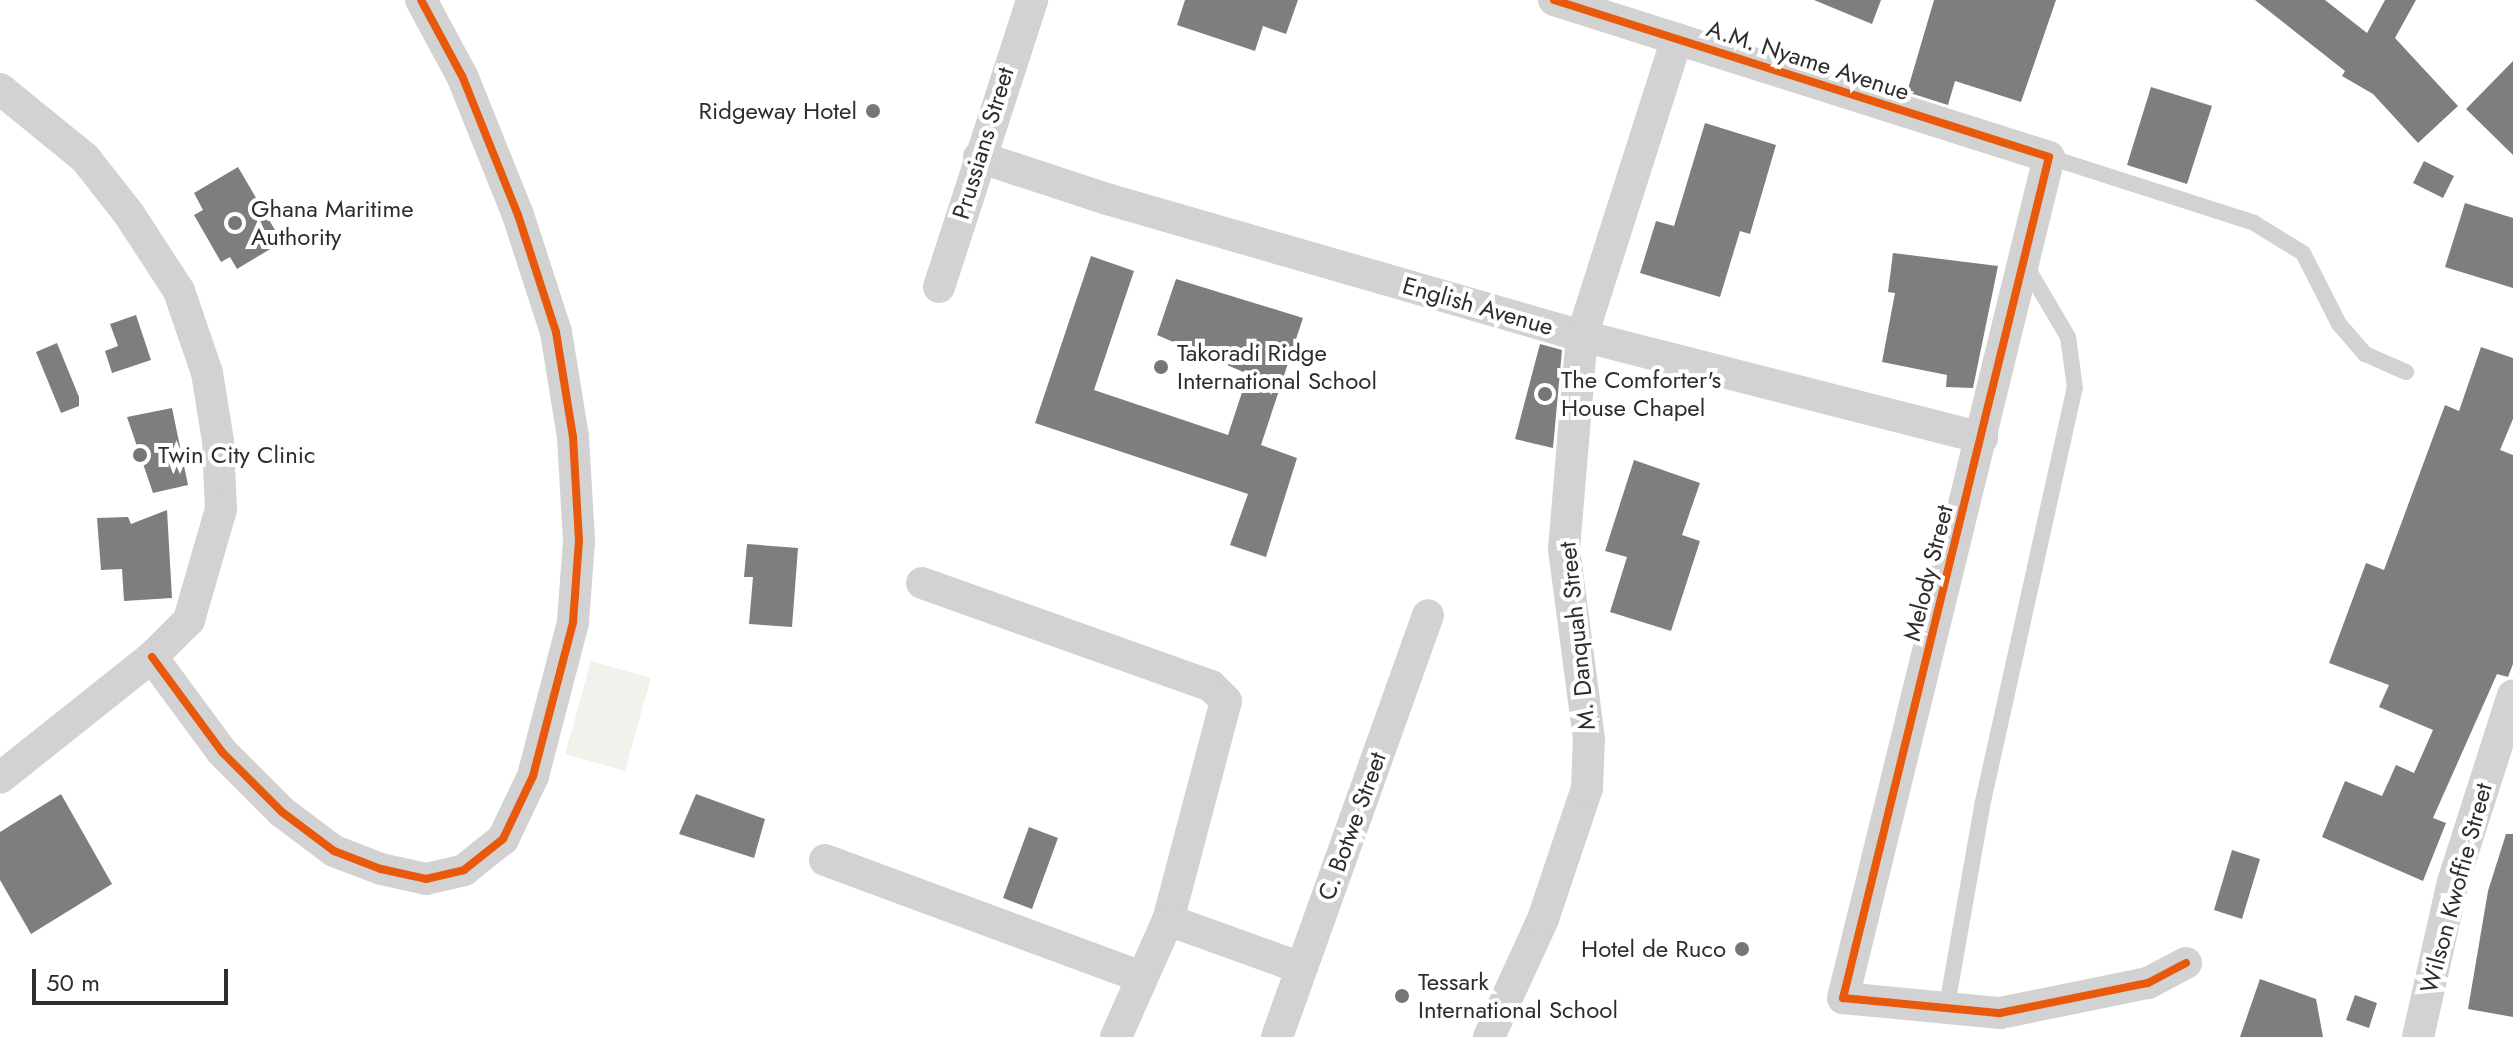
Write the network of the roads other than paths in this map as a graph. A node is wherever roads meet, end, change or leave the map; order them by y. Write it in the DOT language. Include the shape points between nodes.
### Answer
graph roads {
  1 [pos="421,0"];
  2 [pos="1032,0"];
  3 [pos="1554,0"];
  4 [pos="1677,39"];
  5 [pos="0,89"];
  6 [pos="979,157"];
  7 [pos="2049,157"];
  8 [pos="2023,259"];
  9 [pos="939,287"];
  10 [pos="1582,336"];
  11 [pos="2406,372"];
  12 [pos="1982,438"];
  13 [pos="922,583"];
  14 [pos="1428,615"];
  15 [pos="152,657"];
  16 [pos="2513,695"];
  17 [pos="0,778"];
  18 [pos="825,860"];
  19 [pos="1168,920"];
  20 [pos="2186,963"];
  21 [pos="1301,968"];
  22 [pos="1142,977"];
  23 [pos="1946,1011"];
  24 [pos="1116,1037"];
  25 [pos="1277,1037"];
  26 [pos="1489,1037"];
  27 [pos="2418,1037"];
  1 -- 15 [label="street" via="462,76 518,215 556,332 573,437 579,541 573,622 533,776 503,839 464,870 426,879 381,869 334,851 282,812 222,752"];
  2 -- 6 [label="street, Prussians Street"];
  3 -- 4 [label="street, A.M. Nyame Avenue"];
  4 -- 7 [label="street, A.M. Nyame Avenue"];
  4 -- 10 [label="street, M. Danquah Street"];
  5 -- 15 [label="street" via="85,158 129,214 179,291 207,373 221,509 189,620"];
  6 -- 9 [label="street, Prussians Street"];
  6 -- 10 [label="street, English Avenue"];
  7 -- 8 [label="street, Melody Street"];
  7 -- 11 [label="lane" via="2254,223 2303,253 2339,324 2365,354"];
  8 -- 12 [label="street, Melody Street"];
  8 -- 23 [label="lane" via="2068,337 2075,388 1982,806"];
  10 -- 12 [label="street, English Avenue"];
  10 -- 26 [label="street, M. Danquah Street" via="1564,549 1589,739 1587,788 1543,919"];
  12 -- 23 [label="street, Melody Street" via="1843,998"];
  13 -- 19 [label="street" via="1223,694 1227,707"];
  14 -- 21 [label="street, C. Botwe Street"];
  15 -- 17 [label="street"];
  16 -- 27 [label="street, Wilson Kwoffie Street" via="2453,882"];
  18 -- 22 [label="street"];
  19 -- 21 [label="street"];
  19 -- 22 [label="street"];
  20 -- 23 [label="street" via="2160,979 2105,994 2000,1013"];
  21 -- 25 [label="street, C. Botwe Street"];
  22 -- 24 [label="street"];
}
